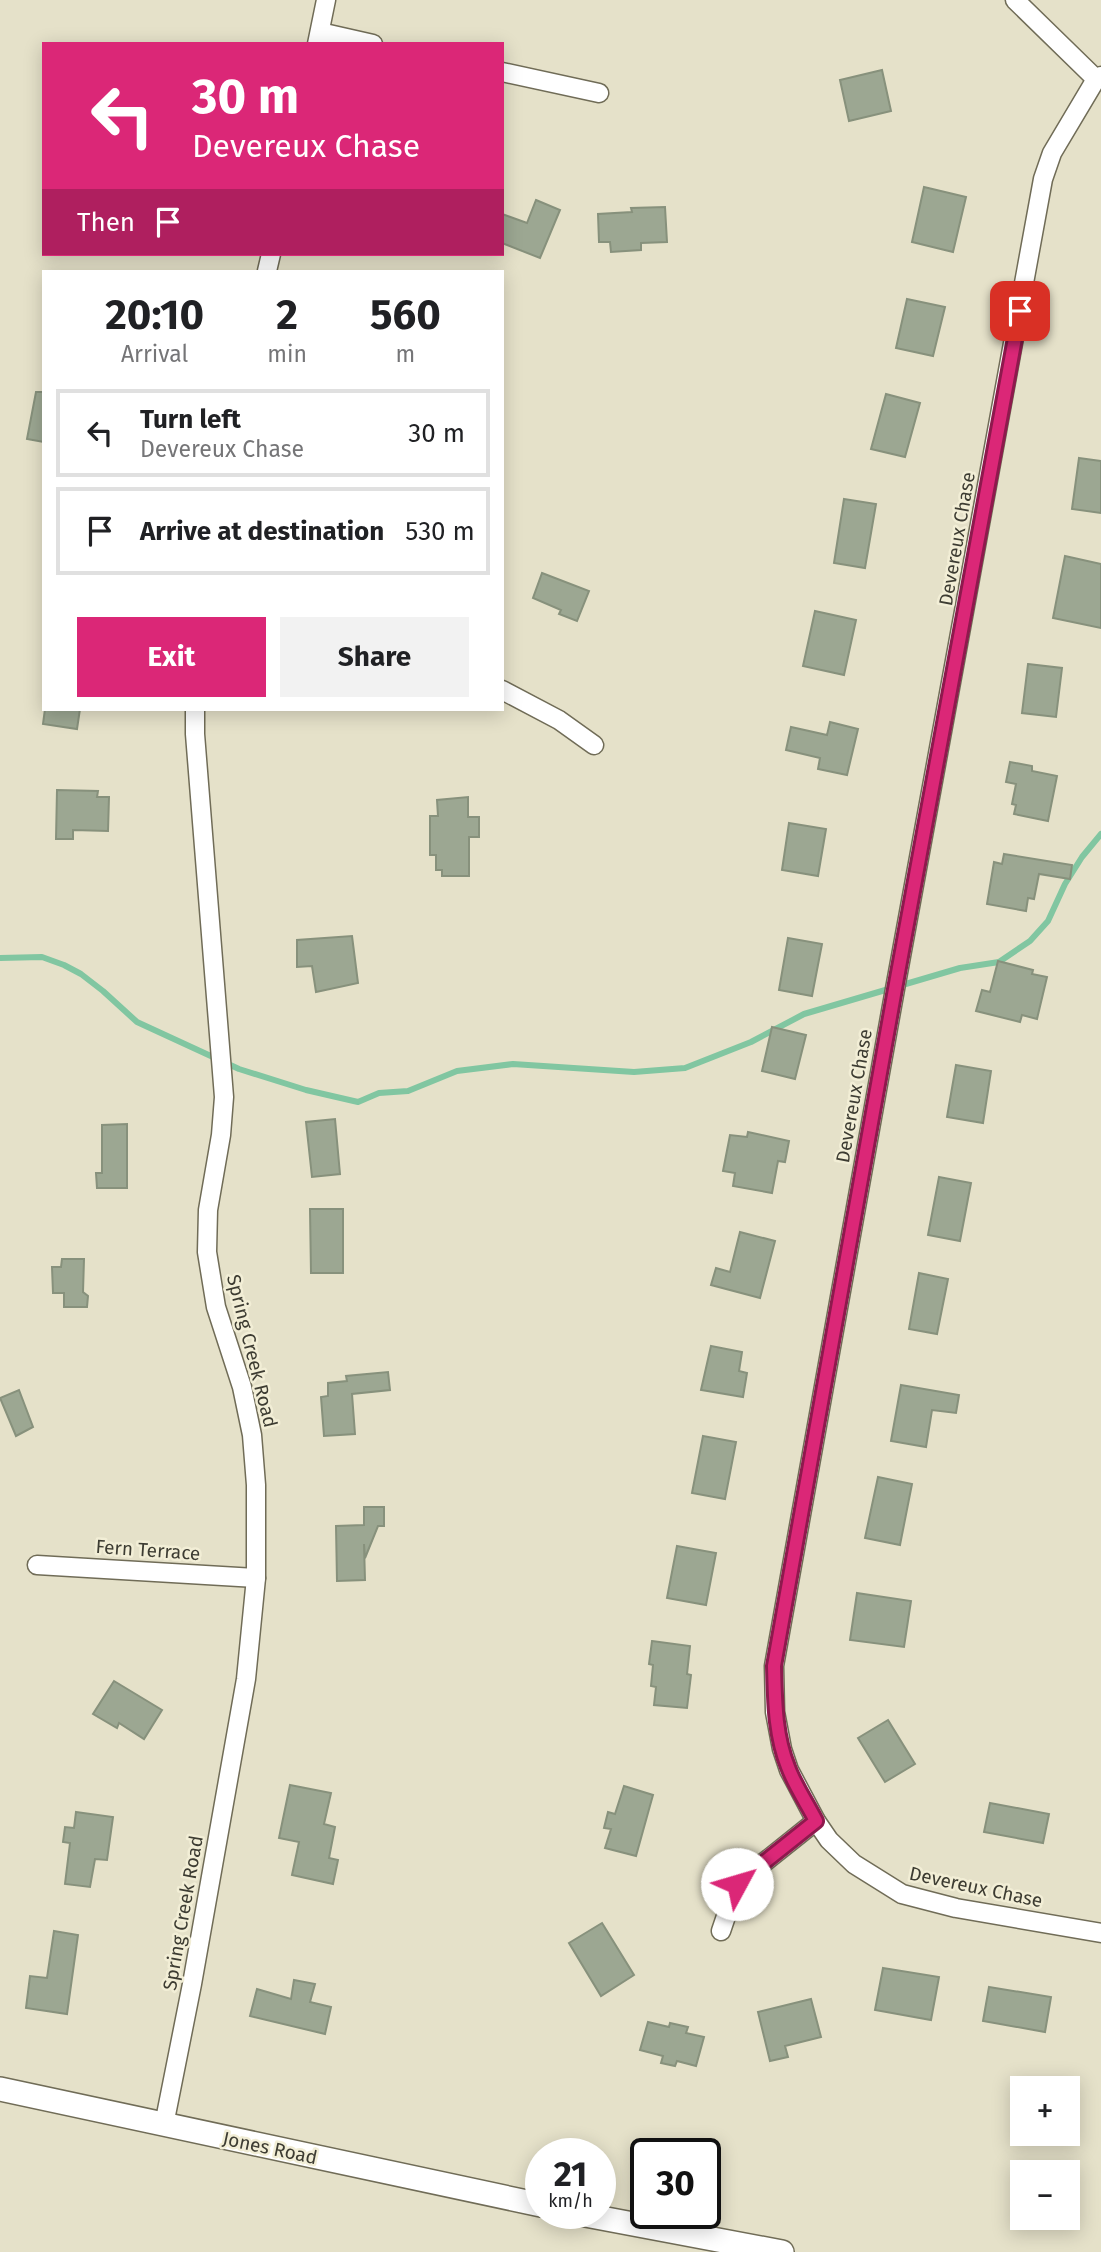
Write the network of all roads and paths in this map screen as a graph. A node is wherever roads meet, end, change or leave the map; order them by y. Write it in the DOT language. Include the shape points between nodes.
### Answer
graph roads {
  1 [pos="326,0"];
  2 [pos="1015,0"];
  3 [pos="319,38"];
  4 [pos="355,42"];
  5 [pos="504,72"];
  6 [pos="1099,77"];
  7 [pos="599,93"];
  8 [pos="504,691"];
  9 [pos="195,711"];
  10 [pos="594,745"];
  11 [pos="37,1565"];
  12 [pos="256,1578"];
  13 [pos="816,1821"];
  14 [pos="720,1931"];
  15 [pos="1101,1933"];
  16 [pos="0,2089"];
  17 [pos="164,2125"];
  18 [pos="525,2202"];
  19 [pos="616,2221"];
  20 [pos="782,2252"];
  1 -- 3 [label="street"];
  2 -- 6 [label="street"];
  3 -- 4 [label="street"];
  5 -- 7 [label="street"];
  6 -- 13 [label="street, Devereux Chase" via="1052,153 1043,179 774,1666 782,1749"];
  8 -- 10 [label="street"];
  9 -- 12 [label="street, Spring Creek Road" via="224,1097 208,1210 207,1252 216,1307 252,1435"];
  11 -- 12 [label="street, Fern Terrace"];
  12 -- 17 [label="street, Spring Creek Road" via="246,1679"];
  13 -- 14 [label="street" via="737,1884"];
  13 -- 15 [label="street, Devereux Chase" via="854,1864 902,1894"];
  16 -- 17 [label="street, Jones Road"];
  17 -- 18 [label="street, Jones Road"];
  19 -- 20 [label="street"];
}
